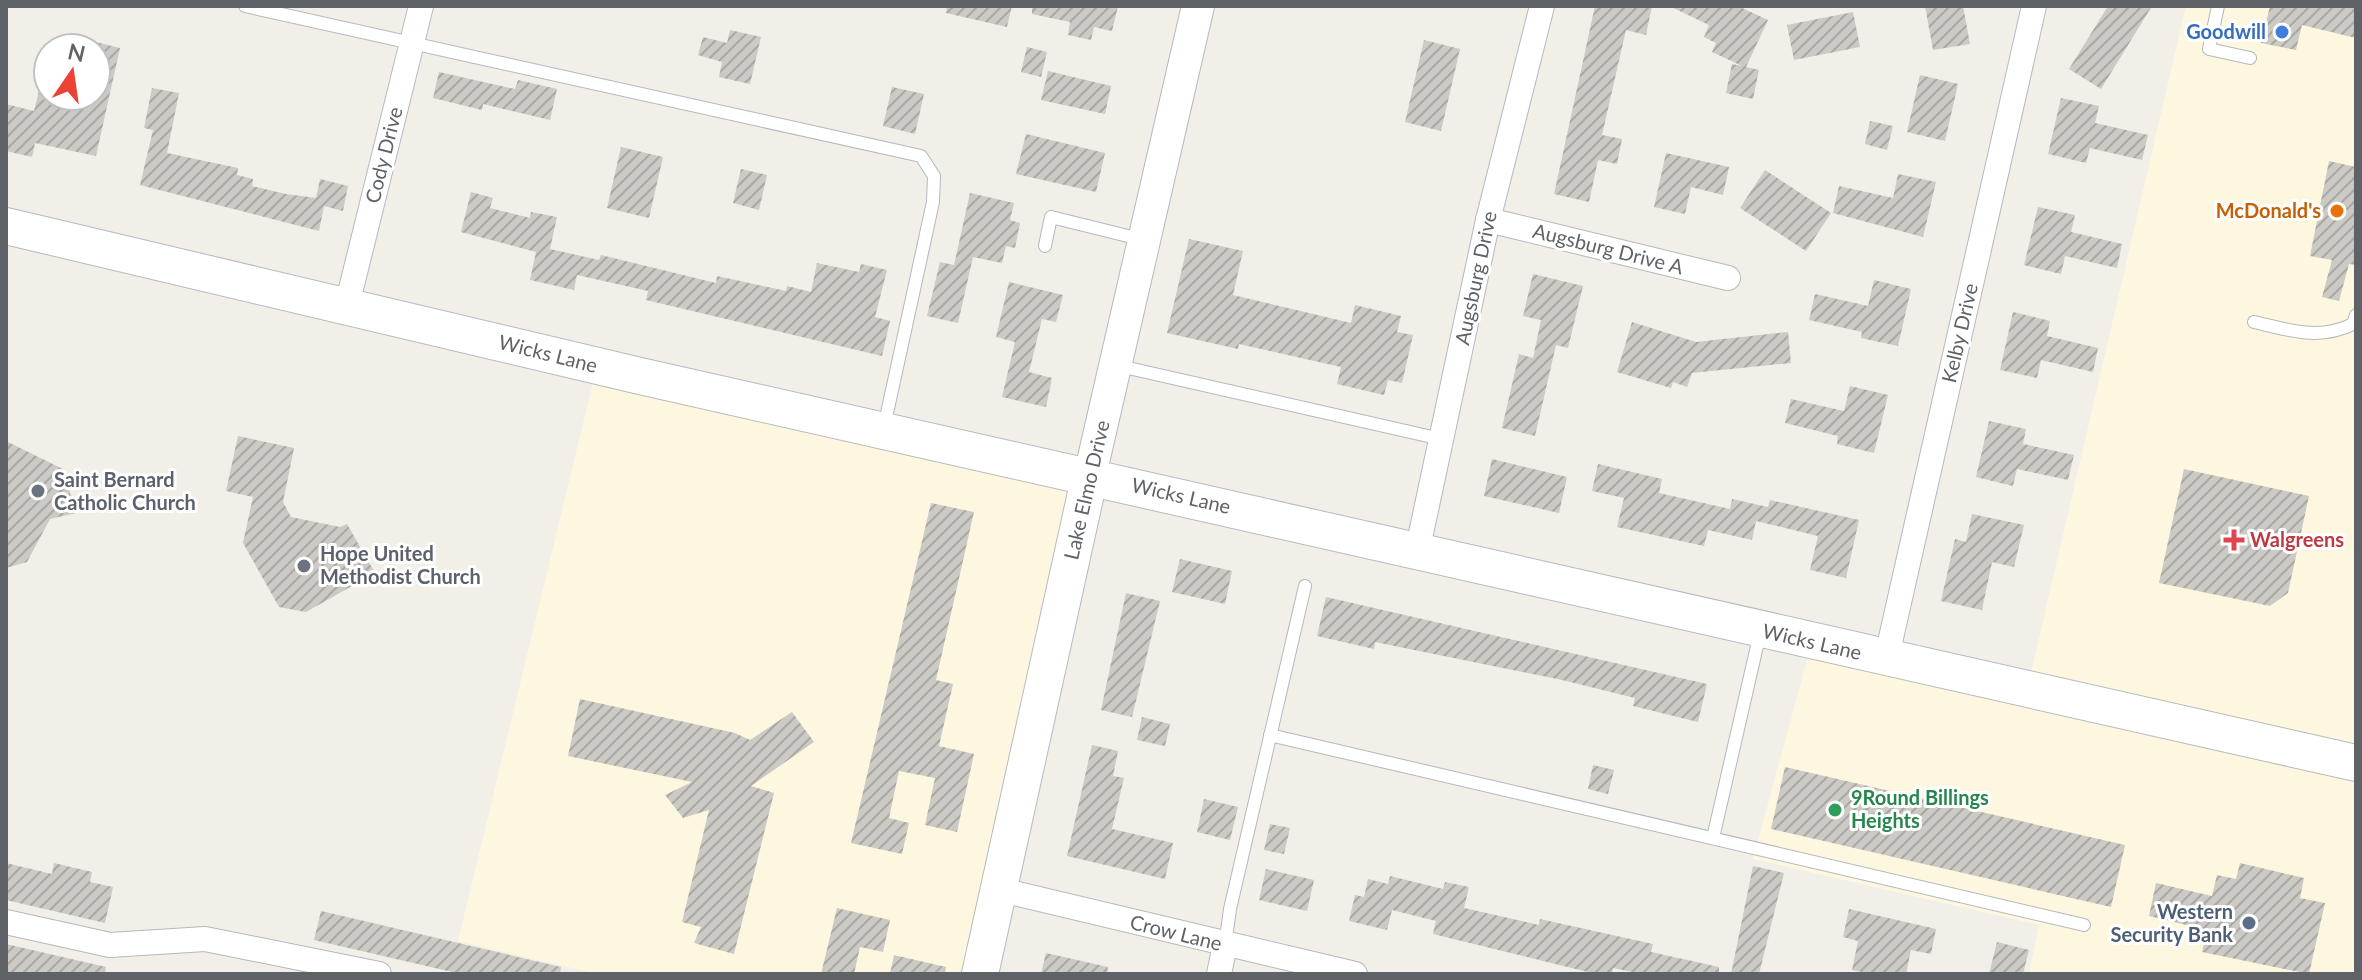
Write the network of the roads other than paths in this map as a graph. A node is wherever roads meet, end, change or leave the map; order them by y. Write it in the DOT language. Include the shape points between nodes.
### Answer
graph roads {
  1 [pos="245,6"];
  2 [pos="421,6"];
  3 [pos="1198,6"];
  4 [pos="1542,6"];
  5 [pos="2034,6"];
  6 [pos="2218,6"];
  7 [pos="412,44"];
  8 [pos="2250,58"];
  9 [pos="1488,220"];
  10 [pos="6,226"];
  11 [pos="1144,240"];
  12 [pos="1045,246"];
  13 [pos="1728,278"];
  14 [pos="347,305"];
  15 [pos="2356,315"];
  16 [pos="2254,322"];
  17 [pos="1115,365"];
  18 [pos="883,430"];
  19 [pos="1441,439"];
  20 [pos="1090,475"];
  21 [pos="1417,552"];
  22 [pos="1305,586"];
  23 [pos="1761,630"];
  24 [pos="1886,660"];
  25 [pos="1270,735"];
  26 [pos="2356,763"];
  27 [pos="1713,838"];
  28 [pos="997,889"];
  29 [pos="6,922"];
  30 [pos="2084,925"];
  31 [pos="1225,945"];
  32 [pos="379,974"];
  33 [pos="980,974"];
  34 [pos="1219,974"];
  35 [pos="1355,974"];
  1 -- 7 [label="lane"];
  2 -- 7 [label="street, Cody Drive"];
  3 -- 11 [label="street, Lake Elmo Drive"];
  4 -- 9 [label="street, Augsburg Drive"];
  5 -- 24 [label="street, Kelby Drive"];
  6 -- 8 [label="lane" via="2209,49"];
  7 -- 14 [label="street, Cody Drive"];
  7 -- 18 [label="lane" via="921,156 934,176 933,202"];
  9 -- 13 [label="street, Augsburg Drive A"];
  9 -- 19 [label="street, Augsburg Drive"];
  10 -- 14 [label="main road, Wicks Lane"];
  11 -- 12 [label="lane" via="1051,217"];
  11 -- 17 [label="street, Lake Elmo Drive"];
  14 -- 18 [label="main road, Wicks Lane"];
  15 -- 16 [label="lane" via="2353,324 2337,332 2313,336"];
  17 -- 19 [label="lane"];
  17 -- 20 [label="street, Lake Elmo Drive"];
  18 -- 20 [label="main road, Wicks Lane"];
  19 -- 21 [label="street, Augsburg Drive"];
  20 -- 21 [label="main road, Wicks Lane"];
  20 -- 28 [label="main road, Lake Elmo Drive"];
  21 -- 23 [label="main road, Wicks Lane"];
  22 -- 25 [label="lane"];
  23 -- 24 [label="main road, Wicks Lane"];
  23 -- 27 [label="lane"];
  24 -- 26 [label="main road, Wicks Lane"];
  25 -- 27 [label="lane"];
  25 -- 31 [label="lane"];
  27 -- 30 [label="lane"];
  28 -- 31 [label="street, Crow Lane"];
  28 -- 33 [label="main road, Lake Elmo Drive"];
  29 -- 32 [label="street" via="110,945 205,939"];
  31 -- 34 [label="street"];
  31 -- 35 [label="street, Crow Lane"];
}
